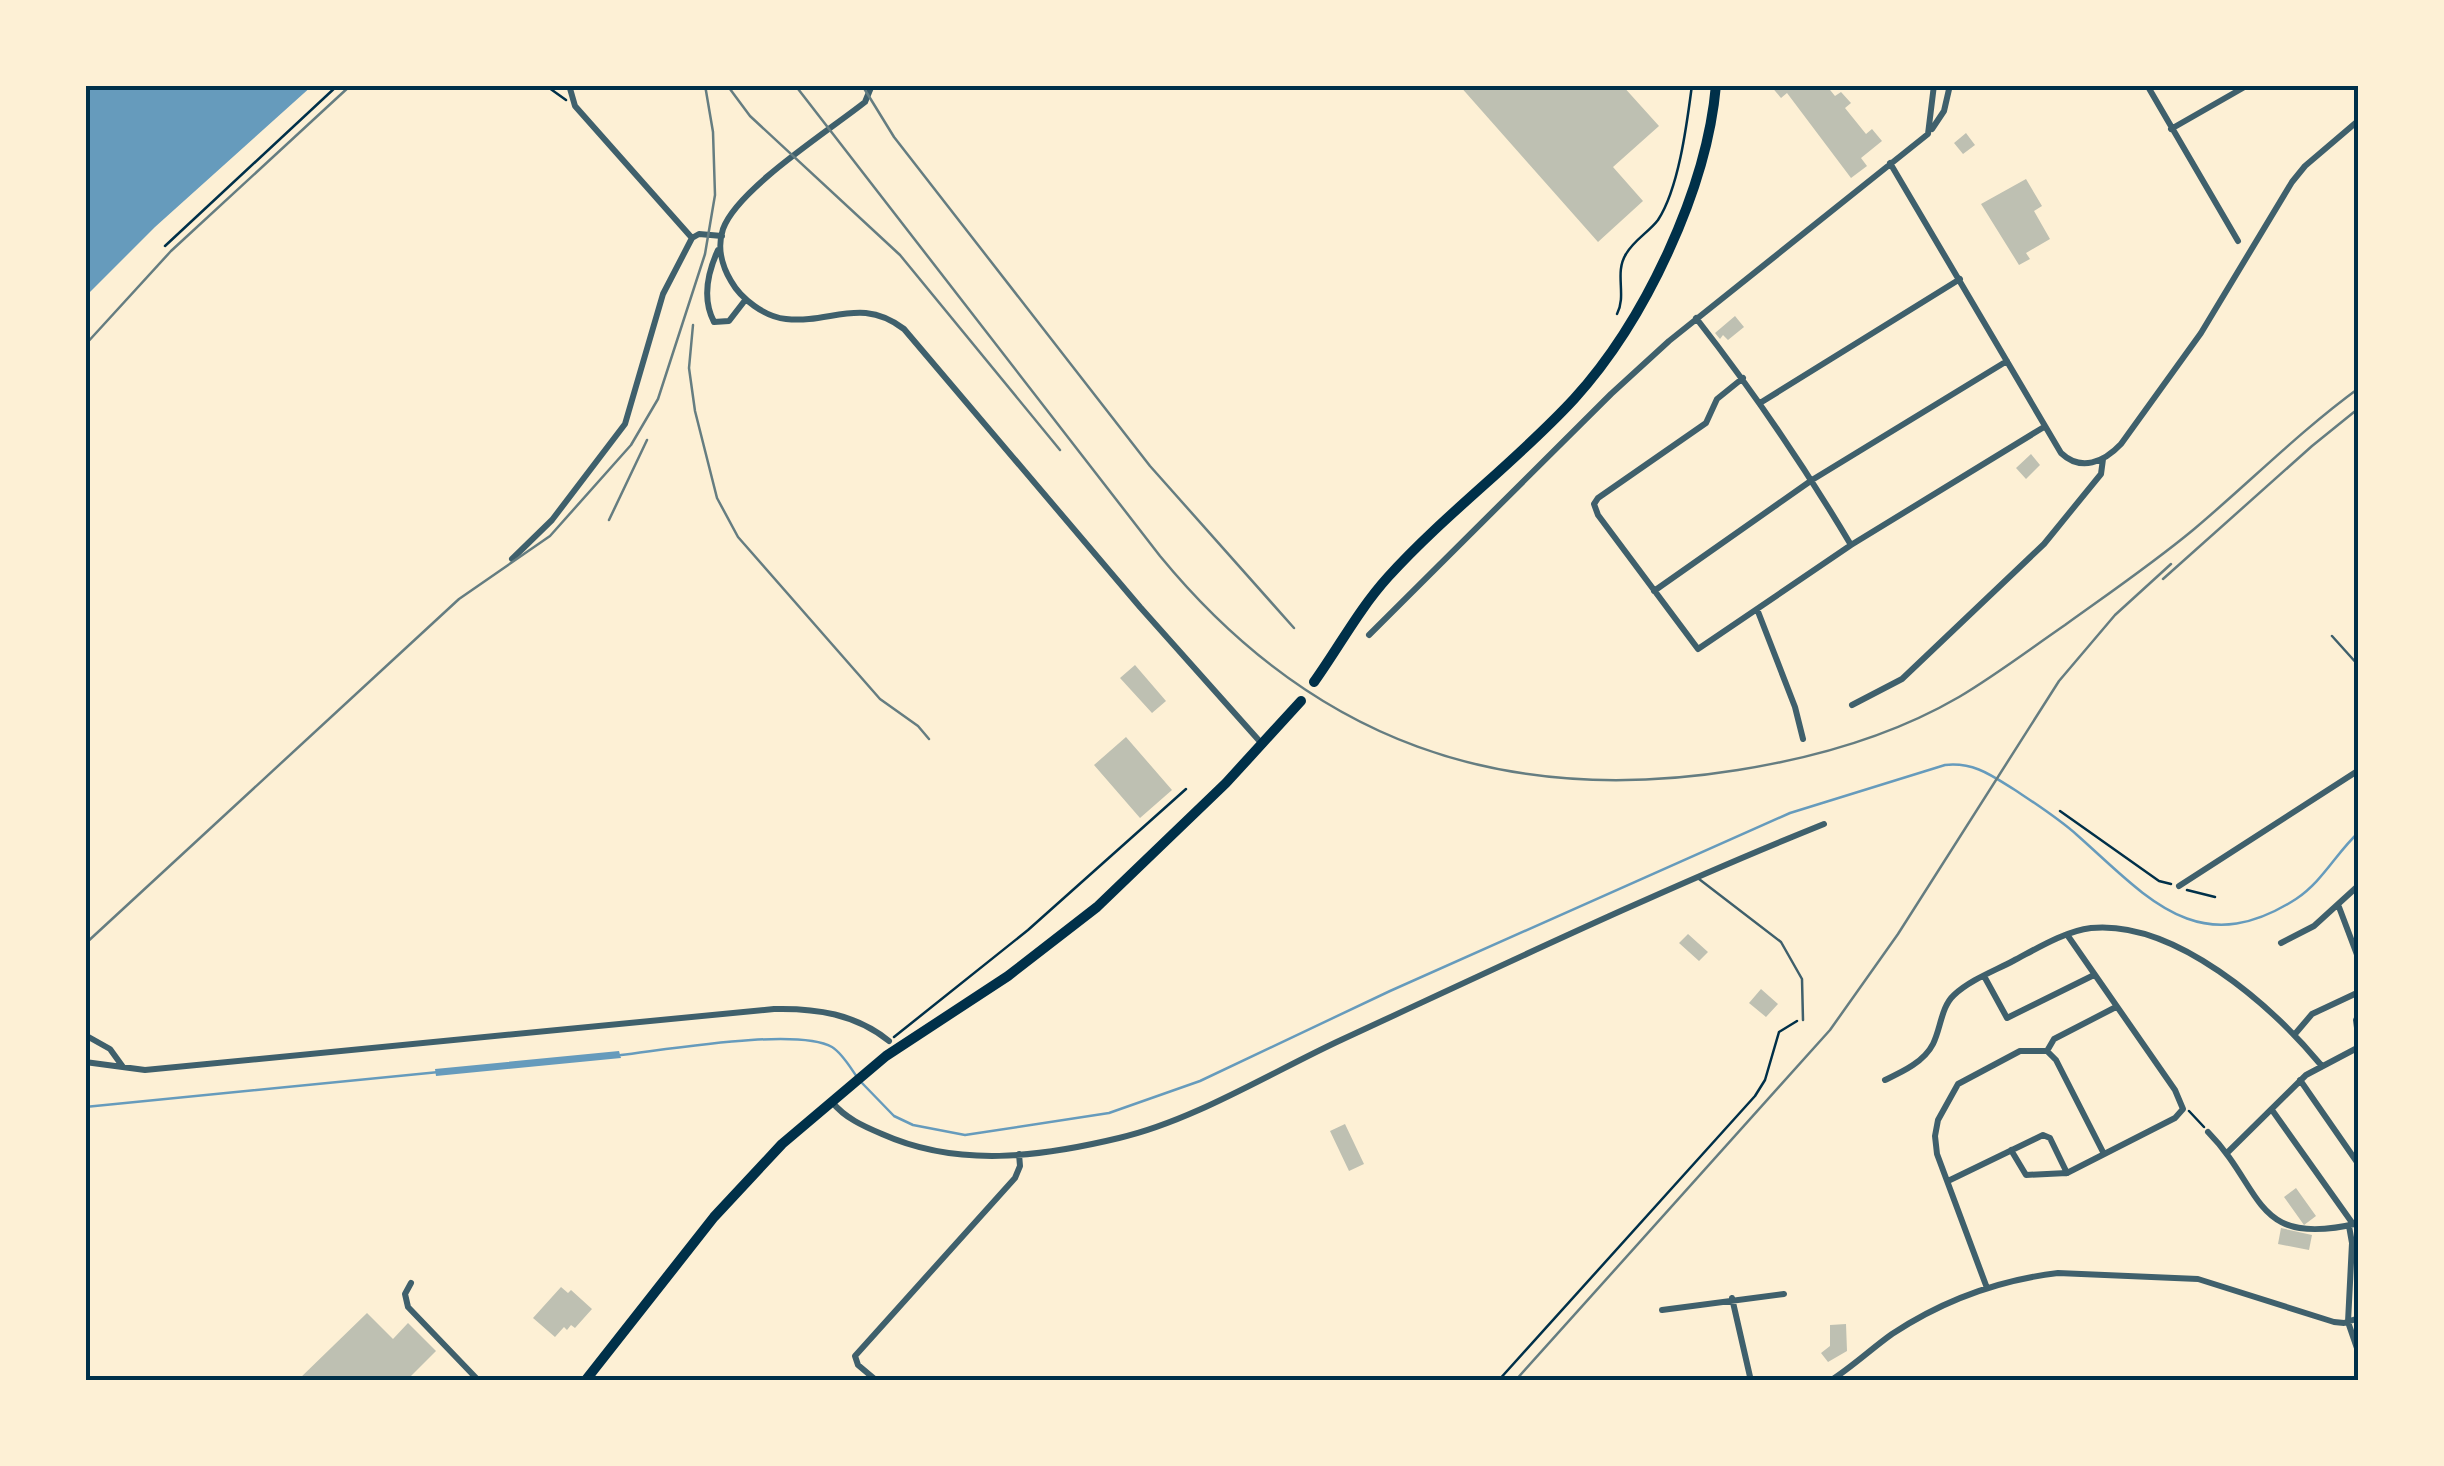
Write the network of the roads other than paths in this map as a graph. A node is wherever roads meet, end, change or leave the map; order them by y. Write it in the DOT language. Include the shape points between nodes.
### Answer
graph roads {
  1 [pos="569,85"];
  2 [pos="872,85"];
  3 [pos="1716,85"];
  4 [pos="1934,85"];
  5 [pos="1950,85"];
  6 [pos="2147,85"];
  7 [pos="2248,85"];
  8 [pos="2359,120"];
  9 [pos="2171,128"];
  10 [pos="1928,134"];
  11 [pos="1890,163"];
  12 [pos="722,236"];
  13 [pos="692,238"];
  14 [pos="2238,241"];
  15 [pos="720,246"];
  16 [pos="1960,279"];
  17 [pos="746,299"];
  18 [pos="1696,318"];
  19 [pos="2007,362"];
  20 [pos="1744,378"];
  21 [pos="1760,403"];
  22 [pos="2044,428"];
  23 [pos="2103,459"];
  24 [pos="1812,480"];
  25 [pos="1850,546"];
  26 [pos="512,559"];
  27 [pos="1654,591"];
  28 [pos="1756,609"];
  29 [pos="1369,636"];
  30 [pos="2332,636"];
  31 [pos="2359,666"];
  32 [pos="1314,682"];
  33 [pos="1300,702"];
  34 [pos="1852,706"];
  35 [pos="1803,739"];
  36 [pos="1263,744"];
  37 [pos="2359,770"];
  38 [pos="1824,824"];
  39 [pos="1696,877"];
  40 [pos="2359,885"];
  41 [pos="2179,886"];
  42 [pos="2338,907"];
  43 [pos="2068,936"];
  44 [pos="2280,943"];
  45 [pos="2359,960"];
  46 [pos="2094,975"];
  47 [pos="1984,976"];
  48 [pos="2359,992"];
  49 [pos="2116,1007"];
  50 [pos="2359,1014"];
  51 [pos="1803,1020"];
  52 [pos="2295,1034"];
  53 [pos="85,1035"];
  54 [pos="893,1045"];
  55 [pos="2359,1045"];
  56 [pos="2047,1051"];
  57 [pos="85,1062"];
  58 [pos="2321,1065"];
  59 [pos="124,1068"];
  60 [pos="1885,1080"];
  61 [pos="2300,1080"];
  62 [pos="831,1102"];
  63 [pos="2272,1110"];
  64 [pos="2208,1132"];
  65 [pos="2010,1150"];
  66 [pos="2228,1152"];
  67 [pos="1020,1154"];
  68 [pos="2104,1154"];
  69 [pos="2359,1165"];
  70 [pos="2067,1173"];
  71 [pos="1948,1181"];
  72 [pos="2354,1224"];
  73 [pos="412,1284"];
  74 [pos="1987,1288"];
  75 [pos="1784,1294"];
  76 [pos="1732,1298"];
  77 [pos="1662,1310"];
  78 [pos="2359,1318"];
  79 [pos="2348,1322"];
  80 [pos="2359,1354"];
  81 [pos="479,1381"];
  82 [pos="585,1381"];
  83 [pos="876,1381"];
  84 [pos="1751,1381"];
  85 [pos="1830,1381"];
  1 -- 13 [label="street" via="575,106"];
  2 -- 12 [label="street" via="865,102 748,194"];
  3 -- 32 [label="main road" via="1678,226 1601,365 1545,428 1389,575"];
  4 -- 10 [label="street"];
  5 -- 10 [label="street" via="1942,116"];
  6 -- 9 [label="street"];
  7 -- 9 [label="street"];
  8 -- 23 [label="street" via="2283,194 2202,333 2126,438"];
  9 -- 14 [label="street"];
  10 -- 11 [label="street"];
  11 -- 16 [label="street"];
  11 -- 18 [label="street"];
  12 -- 13 [label="street"];
  12 -- 15 [label="street"];
  13 -- 26 [label="street" via="663,294 625,424 552,520"];
  15 -- 17 [label="street" via="727,274"];
  15 -- 17 [label="street" via="706,306 714,322 728,321"];
  16 -- 19 [label="street"];
  16 -- 21 [label="street"];
  17 -- 36 [label="street" via="784,319 870,312 904,328"];
  18 -- 20 [label="street"];
  18 -- 29 [label="street" via="1610,394"];
  19 -- 22 [label="street"];
  19 -- 24 [label="street"];
  20 -- 21 [label="street"];
  20 -- 27 [label="street" via="1717,399 1706,423 1594,504"];
  21 -- 24 [label="street"];
  22 -- 23 [label="street" via="2072,462"];
  22 -- 25 [label="street"];
  23 -- 34 [label="street" via="2101,474 2044,544 1902,680"];
  24 -- 25 [label="street"];
  24 -- 27 [label="street"];
  25 -- 28 [label="street"];
  27 -- 28 [label="street" via="1698,649"];
  28 -- 35 [label="street"];
  30 -- 31 [label="lane"];
  33 -- 36 [label="main road"];
  36 -- 54 [label="main road" via="1086,916 1008,976"];
  37 -- 41 [label="street"];
  38 -- 39 [label="street"];
  39 -- 51 [label="lane" via="1781,942 1802,979"];
  39 -- 67 [label="street" via="1163,1123 1119,1138"];
  40 -- 42 [label="street"];
  42 -- 44 [label="street"];
  42 -- 45 [label="street"];
  43 -- 46 [label="street"];
  43 -- 47 [label="street"];
  43 -- 52 [label="street" via="2112,928 2168,944 2201,960"];
  46 -- 47 [label="street" via="2007,1018"];
  46 -- 49 [label="street"];
  47 -- 60 [label="street" via="1950,998 1923,1058"];
  48 -- 52 [label="street" via="2312,1014"];
  49 -- 56 [label="street" via="2054,1038"];
  49 -- 68 [label="street" via="2183,1103 2176,1118"];
  50 -- 55 [label="street"];
  52 -- 58 [label="street"];
  53 -- 59 [label="street" via="110,1049"];
  54 -- 59 [label="street" via="869,1026 801,1008"];
  54 -- 62 [label="main road"];
  55 -- 58 [label="street"];
  56 -- 68 [label="street"];
  56 -- 71 [label="street" via="2020,1051 1954,1090 1935,1136"];
  57 -- 59 [label="street"];
  58 -- 61 [label="street"];
  61 -- 63 [label="street"];
  61 -- 69 [label="street"];
  62 -- 67 [label="street" via="864,1126 926,1152"];
  62 -- 82 [label="main road" via="736,1191"];
  63 -- 66 [label="street"];
  63 -- 72 [label="street"];
  64 -- 66 [label="street"];
  65 -- 70 [label="street" via="2026,1174"];
  65 -- 70 [label="street" via="2046,1136"];
  65 -- 71 [label="street"];
  66 -- 72 [label="street" via="2258,1204 2274,1218 2306,1228"];
  67 -- 83 [label="street" via="1015,1178 855,1356"];
  68 -- 70 [label="street"];
  71 -- 74 [label="street"];
  72 -- 79 [label="street"];
  73 -- 81 [label="street" via="406,1304"];
  74 -- 79 [label="street" via="2058,1273 2198,1279"];
  74 -- 85 [label="street" via="1918,1318"];
  75 -- 76 [label="street"];
  76 -- 77 [label="street"];
  76 -- 84 [label="street"];
  78 -- 79 [label="street"];
  79 -- 80 [label="street"];
}
